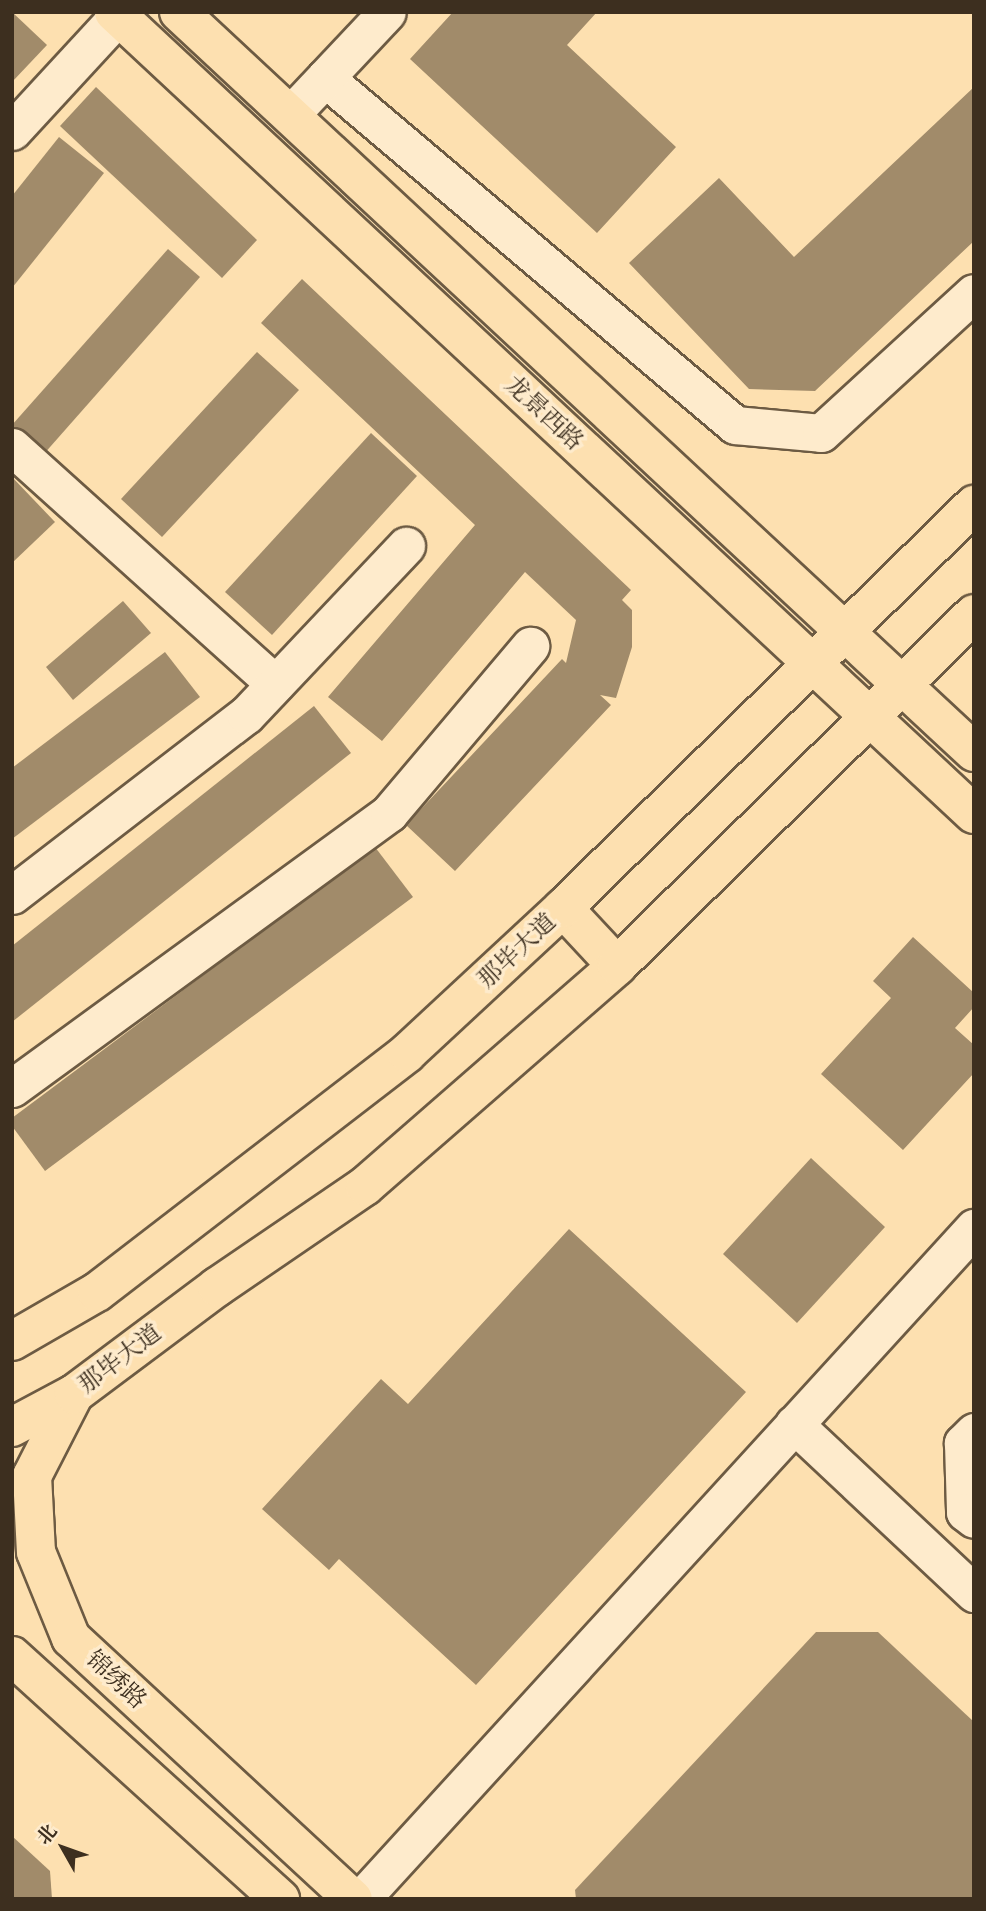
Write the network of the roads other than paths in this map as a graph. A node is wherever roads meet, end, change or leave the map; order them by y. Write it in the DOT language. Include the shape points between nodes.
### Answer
graph roads {
  1 [pos="179,12"];
  2 [pos="387,12"];
  3 [pos="116,14"];
  4 [pos="325,78"];
  5 [pos="290,115"];
  6 [pos="12,131"];
  7 [pos="974,293"];
  8 [pos="12,447"];
  9 [pos="974,505"];
  10 [pos="406,546"];
  11 [pos="974,614"];
  12 [pos="845,633"];
  13 [pos="530,646"];
  14 [pos="813,664"];
  15 [pos="275,684"];
  16 [pos="903,686"];
  17 [pos="871,718"];
  18 [pos="974,752"];
  19 [pos="974,814"];
  20 [pos="12,895"];
  21 [pos="563,908"];
  22 [pos="617,966"];
  23 [pos="12,1088"];
  24 [pos="974,1227"];
  25 [pos="12,1341"];
  26 [pos="74,1394"];
  27 [pos="794,1424"];
  28 [pos="12,1427"];
  29 [pos="974,1432"];
  30 [pos="974,1519"];
  31 [pos="974,1593"];
  32 [pos="12,1657"];
  33 [pos="280,1899"];
  34 [pos="353,1899"];
  35 [pos="361,1899"];
  1 -- 5 [label="main road, 龙景西路"];
  2 -- 4 [label="street"];
  3 -- 6 [label="street"];
  3 -- 14 [label="main road, 龙景西路"];
  4 -- 5 [label="street"];
  4 -- 7 [label="street" via="735,425 821,433"];
  5 -- 12 [label="main road, 龙景西路"];
  8 -- 15 [label="street"];
  9 -- 12 [label="main road, 那毕大道"];
  10 -- 15 [label="street"];
  11 -- 16 [label="main road, 那毕大道"];
  12 -- 14 [label="main road, 那毕大道"];
  12 -- 16 [label="main road, 龙景西路"];
  13 -- 23 [label="street" via="389,813"];
  14 -- 17 [label="main road, 龙景西路"];
  14 -- 21 [label="main road, 那毕大道"];
  15 -- 20 [label="street" via="246,715"];
  16 -- 17 [label="main road, 那毕大道"];
  16 -- 18 [label="main road, 龙景西路"];
  17 -- 19 [label="main road, 龙景西路"];
  17 -- 22 [label="main road, 那毕大道"];
  21 -- 22 [label="main road"];
  21 -- 25 [label="main road, 那毕大道" via="407,1054 271,1162 97,1292"];
  22 -- 26 [label="main road, 那毕大道" via="365,1186 217,1287"];
  24 -- 27 [label="street"];
  26 -- 28 [label="main road, 那毕大道"];
  26 -- 34 [label="main road, 锦绣路" via="32,1476 36,1552 71,1638"];
  27 -- 31 [label="street"];
  27 -- 35 [label="street"];
  29 -- 30 [label="street" via="963,1443 965,1511"];
  32 -- 33 [label="main road"];
}
